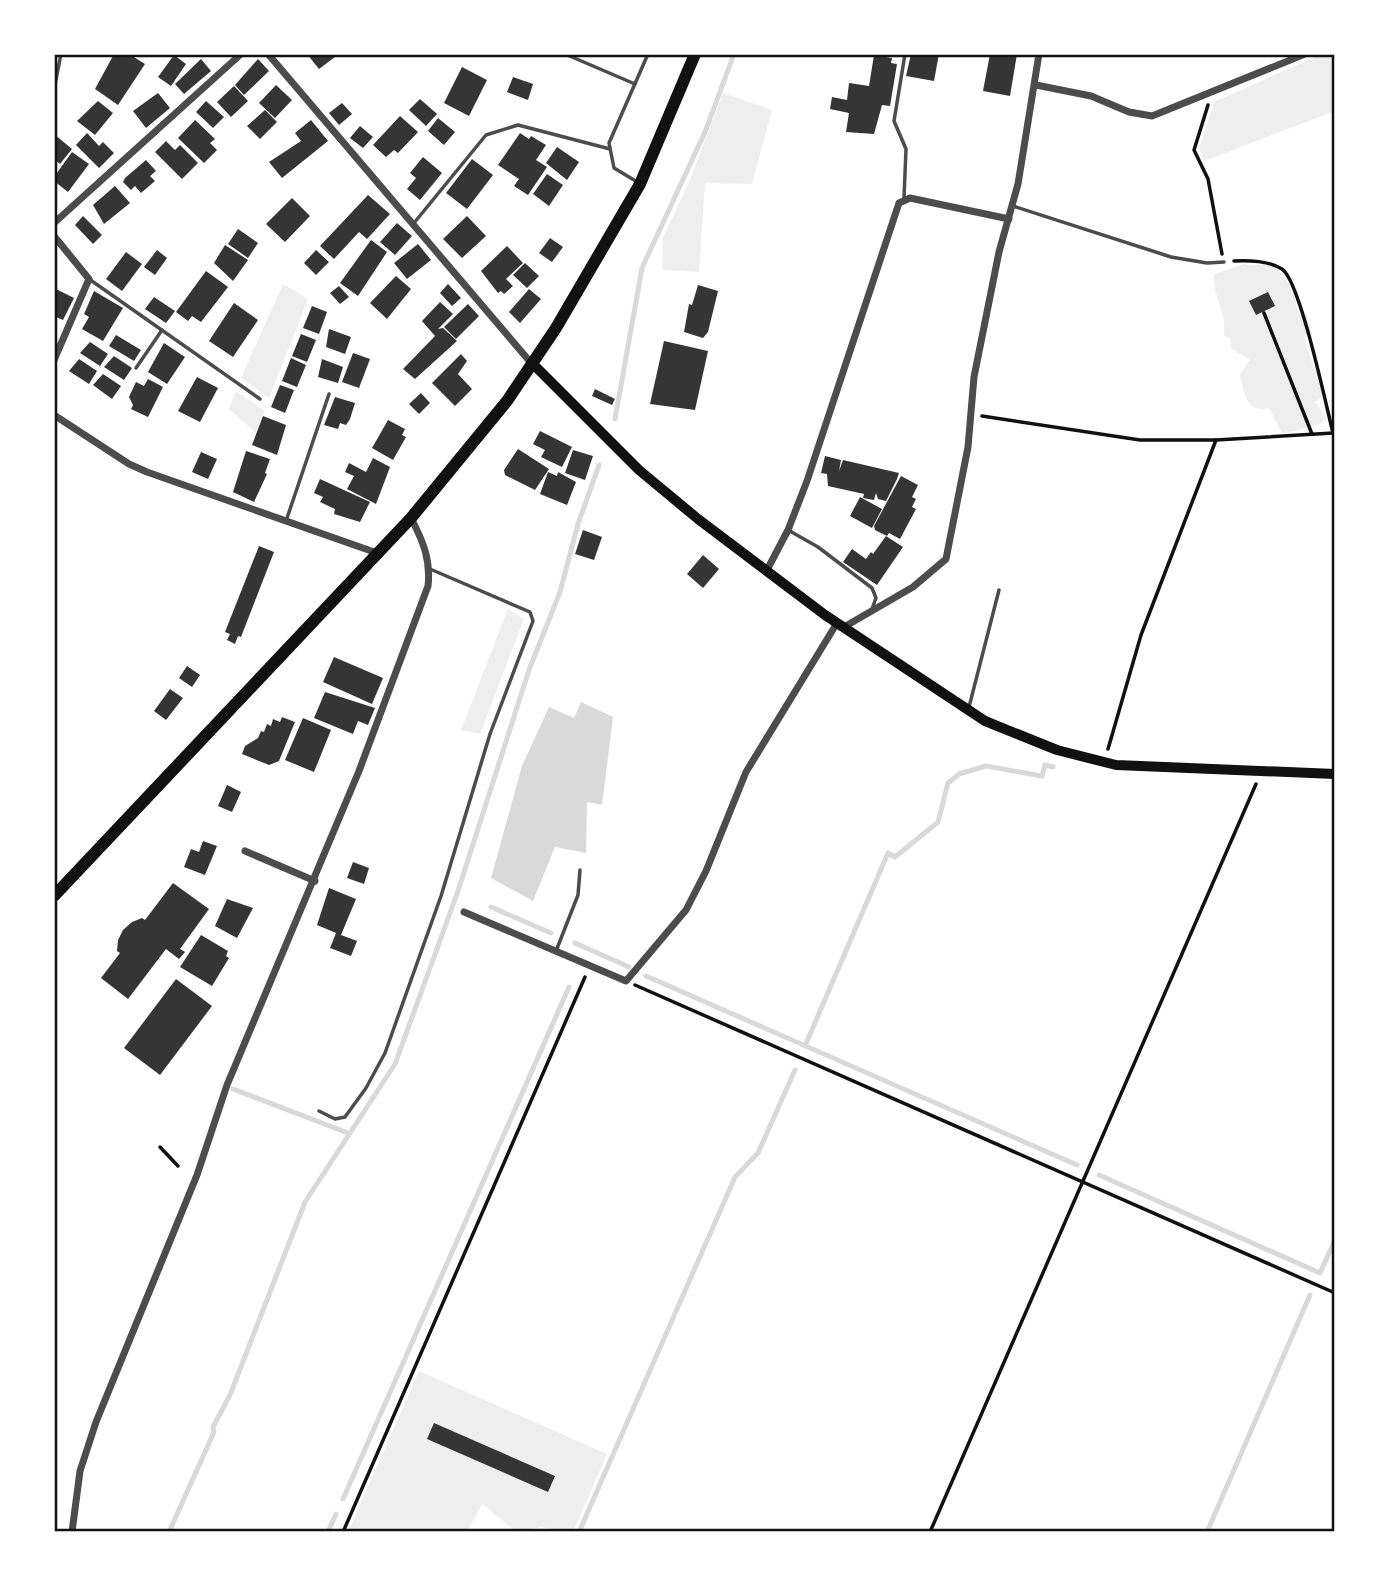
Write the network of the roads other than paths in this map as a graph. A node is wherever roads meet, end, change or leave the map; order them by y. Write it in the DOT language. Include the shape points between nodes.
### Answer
graph roads {
  1 [pos="61,54"];
  2 [pos="241,54"];
  3 [pos="268,54"];
  4 [pos="565,54"];
  5 [pos="648,54"];
  6 [pos="695,54"];
  7 [pos="905,54"];
  8 [pos="1039,54"];
  9 [pos="1305,54"];
  10 [pos="635,84"];
  11 [pos="1036,85"];
  12 [pos="54,90"];
  13 [pos="610,149"];
  14 [pos="640,184"];
  15 [pos="904,198"];
  16 [pos="1013,206"];
  17 [pos="1009,219"];
  18 [pos="54,223"];
  19 [pos="413,225"];
  20 [pos="54,236"];
  21 [pos="1224,262"];
  22 [pos="89,279"];
  23 [pos="162,330"];
  24 [pos="54,360"];
  25 [pos="533,364"];
  26 [pos="136,368"];
  27 [pos="329,394"];
  28 [pos="260,400"];
  29 [pos="54,415"];
  30 [pos="411,518"];
  31 [pos="286,522"];
  32 [pos="788,530"];
  33 [pos="377,553"];
  34 [pos="430,569"];
  35 [pos="767,570"];
  36 [pos="999,590"];
  37 [pos="871,611"];
  38 [pos="840,625"];
  39 [pos="968,711"];
  40 [pos="1335,774"];
  41 [pos="245,851"];
  42 [pos="580,870"];
  43 [pos="315,880"];
  44 [pos="54,896"];
  45 [pos="464,912"];
  46 [pos="556,951"];
  47 [pos="320,1111"];
  48 [pos="72,1532"];
  1 -- 12 [label="lane"];
  2 -- 18 [label="street"];
  3 -- 19 [label="street"];
  4 -- 10 [label="lane"];
  5 -- 10 [label="lane"];
  6 -- 14 [label="highway"];
  7 -- 15 [label="lane" via="894,121 906,149"];
  8 -- 11 [label="street"];
  9 -- 11 [label="street" via="1162,113 1143,116 1091,96"];
  10 -- 13 [label="lane"];
  11 -- 16 [label="street"];
  13 -- 14 [label="lane" via="614,168"];
  13 -- 19 [label="lane" via="518,124 486,135"];
  14 -- 25 [label="highway"];
  15 -- 17 [label="street"];
  15 -- 32 [label="street" via="896,209 819,449"];
  16 -- 17 [label="street"];
  16 -- 21 [label="lane" via="1171,257"];
  17 -- 37 [label="street" via="984,327 946,559 913,587"];
  19 -- 25 [label="street"];
  20 -- 22 [label="street"];
  22 -- 23 [label="lane"];
  22 -- 24 [label="street"];
  23 -- 26 [label="lane"];
  23 -- 28 [label="lane"];
  25 -- 30 [label="highway" via="468,452"];
  25 -- 35 [label="main road" via="659,488"];
  27 -- 31 [label="lane"];
  29 -- 31 [label="street" via="129,464"];
  30 -- 33 [label="highway"];
  30 -- 34 [label="street"];
  31 -- 33 [label="street"];
  32 -- 35 [label="street"];
  32 -- 37 [label="lane" via="872,588 876,598"];
  33 -- 44 [label="highway"];
  34 -- 43 [label="street" via="428,586 382,711"];
  34 -- 47 [label="lane" via="514,603 530,612 533,621 490,734 441,896 385,1053 345,1116 335,1119"];
  35 -- 38 [label="main road"];
  36 -- 39 [label="lane"];
  37 -- 38 [label="street"];
  38 -- 39 [label="main road"];
  38 -- 46 [label="street" via="746,772 706,872 685,910 626,981"];
  39 -- 40 [label="main road" via="1028,740 1103,762"];
  41 -- 43 [label="street"];
  42 -- 46 [label="lane" via="578,895"];
  43 -- 48 [label="street" via="227,1084 197,1175 96,1422 80,1471"];
  45 -- 46 [label="street"];
}
